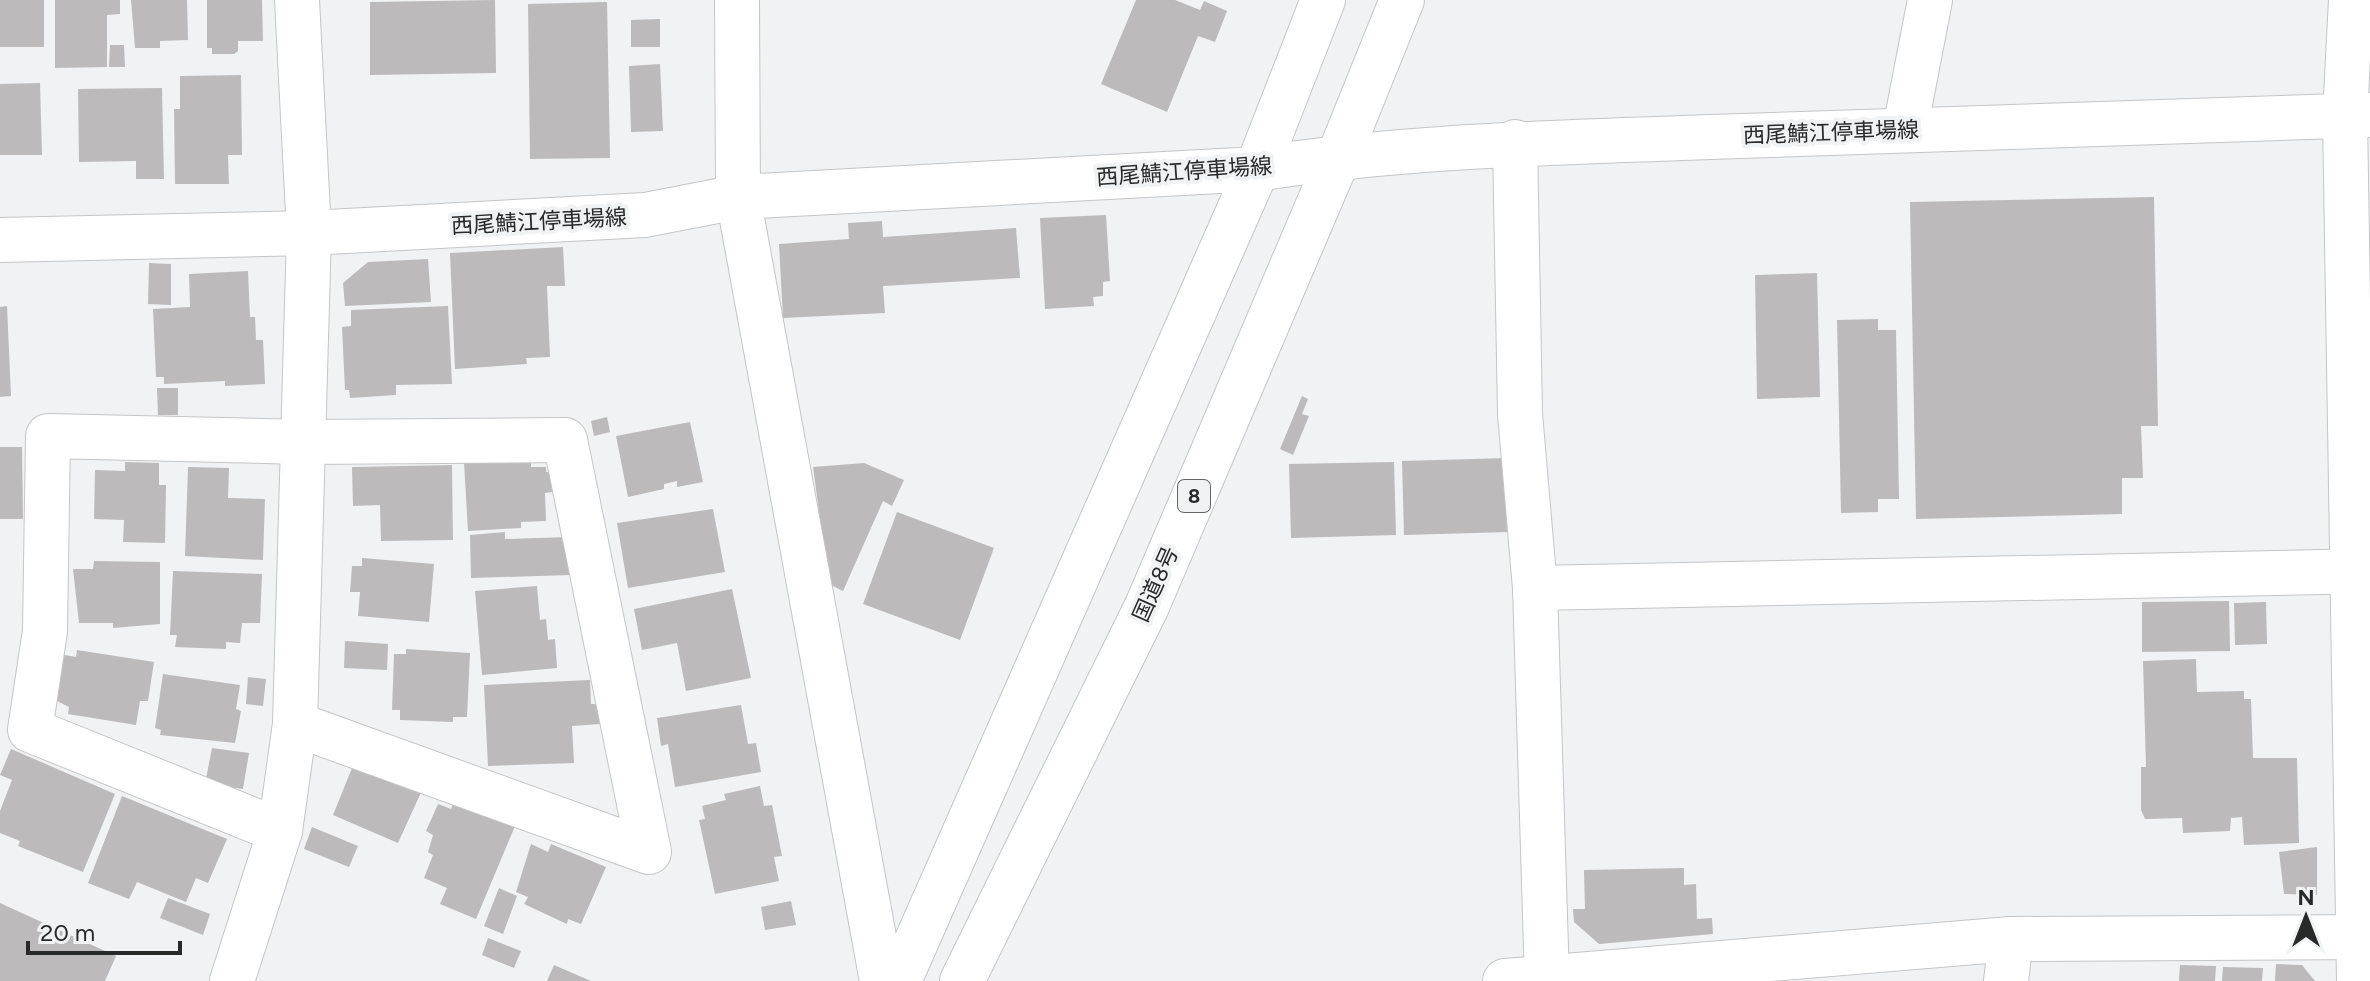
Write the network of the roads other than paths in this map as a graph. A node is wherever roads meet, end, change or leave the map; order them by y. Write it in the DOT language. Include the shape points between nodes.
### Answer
graph roads {
  1 [pos="297,0"];
  2 [pos="737,0"];
  3 [pos="1323,0"];
  4 [pos="1402,0"];
  5 [pos="1930,0"];
  6 [pos="2351,0"];
  7 [pos="2358,116"];
  8 [pos="1905,129"];
  9 [pos="1515,142"];
  10 [pos="1339,156"];
  11 [pos="1257,169"];
  12 [pos="738,197"];
  13 [pos="309,233"];
  14 [pos="0,240"];
  15 [pos="305,442"];
  16 [pos="2360,570"];
  17 [pos="1535,588"];
  18 [pos="295,724"];
  19 [pos="280,831"];
  20 [pos="2365,936"];
  21 [pos="2008,960"];
  22 [pos="1533,980"];
  23 [pos="232,981"];
  24 [pos="882,981"];
  25 [pos="899,981"];
  26 [pos="962,981"];
  27 [pos="2359,981"];
  1 -- 13 [label="main road"];
  2 -- 12 [label="main road"];
  3 -- 11 [label="main road"];
  4 -- 10 [label="main road, 国道8号 / 8"];
  5 -- 8 [label="main road"];
  6 -- 7 [label="main road"];
  7 -- 8 [label="main road, 西尾鯖江停車場線"];
  7 -- 16 [label="main road"];
  8 -- 9 [label="main road, 西尾鯖江停車場線"];
  9 -- 10 [label="main road, 西尾鯖江停車場線"];
  9 -- 17 [label="main road" via="1520,414"];
  10 -- 11 [label="main road, 西尾鯖江停車場線"];
  10 -- 26 [label="main road, 国道8号 / 8" via="1147,606"];
  11 -- 12 [label="main road, 西尾鯖江停車場線"];
  11 -- 25 [label="main road"];
  12 -- 13 [label="main road, 西尾鯖江停車場線" via="645,215"];
  12 -- 24 [label="main road"];
  13 -- 14 [label="main road, 西尾鯖江停車場線"];
  13 -- 15 [label="main road"];
  15 -- 18 [label="main road"];
  15 -- 18 [label="main road" via="565,440 649,852"];
  15 -- 19 [label="main road" via="48,436 45,631 30,730"];
  16 -- 17 [label="main road"];
  16 -- 20 [label="main road"];
  17 -- 22 [label="main road"];
  18 -- 19 [label="main road"];
  19 -- 23 [label="main road"];
  20 -- 21 [label="main road"];
  20 -- 27 [label="main road"];
  21 -- 22 [label="main road"];
}
